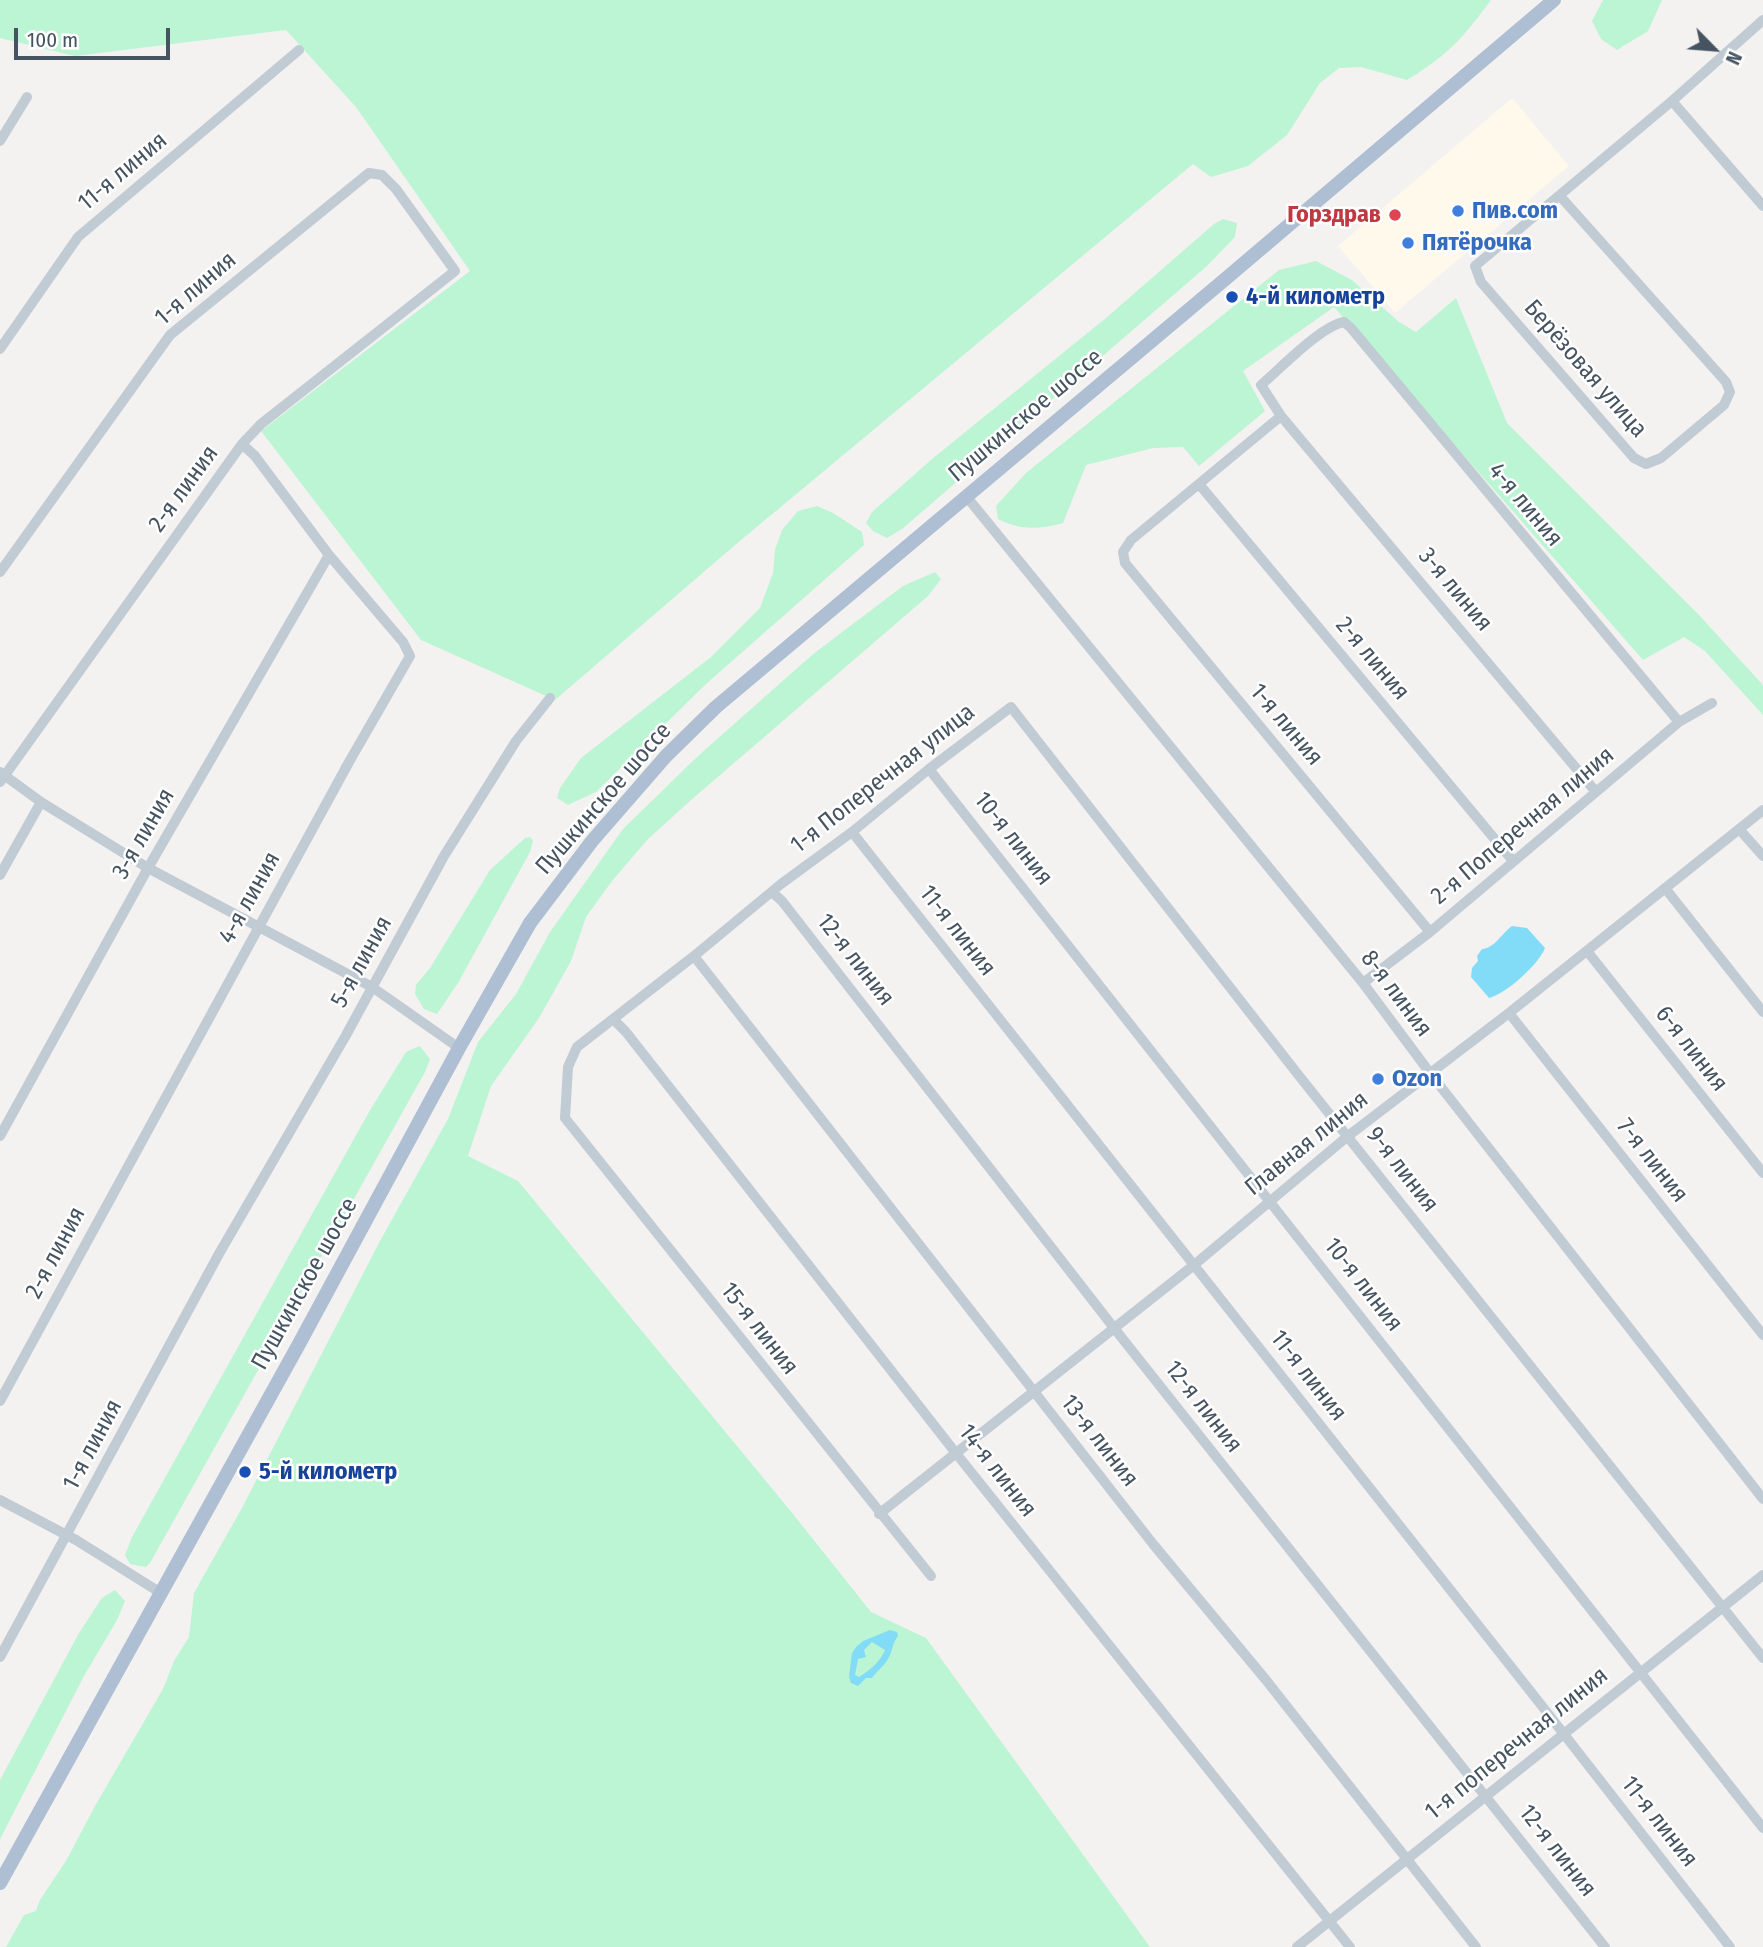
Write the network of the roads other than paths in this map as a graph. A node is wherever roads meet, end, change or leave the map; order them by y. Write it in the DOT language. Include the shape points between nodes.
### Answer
graph roads {
  1 [pos="1554,0"];
  2 [pos="1763,20"];
  3 [pos="299,50"];
  4 [pos="27,97"];
  5 [pos="1672,101"];
  6 [pos="0,141"];
  7 [pos="1560,196"];
  8 [pos="1763,206"];
  9 [pos="455,271"];
  10 [pos="1336,323"];
  11 [pos="0,349"];
  12 [pos="1281,416"];
  13 [pos="242,444"];
  14 [pos="1199,484"];
  15 [pos="966,496"];
  16 [pos="329,555"];
  17 [pos="0,572"];
  18 [pos="550,698"];
  19 [pos="1712,703"];
  20 [pos="1011,707"];
  21 [pos="1679,722"];
  22 [pos="929,769"];
  23 [pos="2,777"];
  24 [pos="1596,792"];
  25 [pos="41,802"];
  26 [pos="1763,810"];
  27 [pos="1739,829"];
  28 [pos="852,832"];
  29 [pos="1763,856"];
  30 [pos="1513,861"];
  31 [pos="148,868"];
  32 [pos="0,875"];
  33 [pos="776,888"];
  34 [pos="1665,888"];
  35 [pos="258,927"];
  36 [pos="1430,932"];
  37 [pos="1587,951"];
  38 [pos="694,956"];
  39 [pos="1363,983"];
  40 [pos="372,987"];
  41 [pos="1763,1012"];
  42 [pos="1509,1013"];
  43 [pos="613,1019"];
  44 [pos="459,1048"];
  45 [pos="1430,1073"];
  46 [pos="565,1104"];
  47 [pos="0,1136"];
  48 [pos="1348,1136"];
  49 [pos="129,1161"];
  50 [pos="1763,1173"];
  51 [pos="1270,1200"];
  52 [pos="220,1252"];
  53 [pos="1194,1265"];
  54 [pos="1114,1328"];
  55 [pos="1763,1335"];
  56 [pos="1035,1392"];
  57 [pos="0,1401"];
  58 [pos="955,1452"];
  59 [pos="1763,1499"];
  60 [pos="0,1500"];
  61 [pos="879,1514"];
  62 [pos="68,1536"];
  63 [pos="1763,1575"];
  64 [pos="931,1576"];
  65 [pos="161,1593"];
  66 [pos="1723,1608"];
  67 [pos="0,1657"];
  68 [pos="1763,1658"];
  69 [pos="1640,1672"];
  70 [pos="1564,1735"];
  71 [pos="1487,1796"];
  72 [pos="1763,1828"];
  73 [pos="1406,1858"];
  74 [pos="0,1883"];
  75 [pos="1329,1920"];
  76 [pos="1297,1947"];
  77 [pos="1350,1947"];
  78 [pos="1476,1947"];
  79 [pos="1605,1947"];
  80 [pos="1730,1947"];
  1 -- 15 [label="main road, Пушкинское шоссе"];
  2 -- 5 [label="street"];
  3 -- 11 [label="street, 11-я линия" via="78,237"];
  4 -- 6 [label="street"];
  5 -- 7 [label="street"];
  5 -- 8 [label="street"];
  7 -- 7 [label="street, Берёзовая улица" via="1726,382 1730,392 1724,405 1661,458 1646,464 1634,458 1481,282 1475,266"];
  9 -- 13 [label="street, 2-я линия" via="261,424"];
  9 -- 17 [label="street, 1-я линия" via="396,188 382,175 369,173 170,335"];
  10 -- 12 [label="street, 3-я линия" via="1261,385"];
  10 -- 21 [label="street, 4-я линия" via="1345,321"];
  12 -- 14 [label="street"];
  12 -- 24 [label="street, 3-я линия"];
  13 -- 16 [label="street"];
  13 -- 23 [label="street, 2-я линия"];
  14 -- 30 [label="street, 2-я линия"];
  14 -- 36 [label="street, 1-я линия" via="1131,540 1124,552 1125,563"];
  15 -- 39 [label="street, 8-я линия"];
  15 -- 44 [label="main road, Пушкинское шоссе" via="716,707 666,756 592,841 530,923"];
  16 -- 31 [label="street, 3-я линия"];
  16 -- 35 [label="street, 4-я линия" via="410,656"];
  18 -- 40 [label="street, 5-я линия" via="479,798"];
  19 -- 21 [label="street, 2-я Поперечная линия"];
  20 -- 22 [label="street, 1-я Поперечная улица"];
  20 -- 48 [label="street, 9-я линия"];
  21 -- 24 [label="street, 2-я Поперечная линия"];
  22 -- 28 [label="street, 1-я Поперечная улица"];
  22 -- 51 [label="street, 10-я линия"];
  23 -- 25 [label="street"];
  24 -- 30 [label="street, 2-я Поперечная линия"];
  25 -- 31 [label="street"];
  25 -- 32 [label="street"];
  26 -- 27 [label="street, Главная линия"];
  27 -- 29 [label="street"];
  27 -- 34 [label="street, Главная линия"];
  28 -- 33 [label="street, 1-я Поперечная улица"];
  28 -- 53 [label="street, 11-я линия"];
  30 -- 36 [label="street, 2-я Поперечная линия"];
  31 -- 35 [label="street"];
  31 -- 47 [label="street, 3-я линия"];
  33 -- 38 [label="street, 1-я Поперечная улица"];
  33 -- 54 [label="street, 12-я линия"];
  34 -- 37 [label="street, Главная линия"];
  34 -- 41 [label="street"];
  35 -- 40 [label="street"];
  35 -- 49 [label="street, 4-я линия"];
  36 -- 39 [label="street, 2-я Поперечная линия"];
  37 -- 42 [label="street, Главная линия"];
  37 -- 50 [label="street, 6-я линия"];
  38 -- 43 [label="street, 1-я Поперечная улица"];
  38 -- 56 [label="street, 13-я линия"];
  39 -- 45 [label="street, 8-я линия"];
  40 -- 44 [label="street"];
  40 -- 52 [label="street, 5-я линия"];
  42 -- 45 [label="street, Главная линия"];
  42 -- 55 [label="street, 7-я линия"];
  43 -- 46 [label="street, 1-я Поперечная улица" via="577,1047 568,1067"];
  43 -- 58 [label="street, 14-я линия"];
  44 -- 65 [label="main road, Пушкинское шоссе"];
  45 -- 48 [label="street, Главная линия"];
  45 -- 59 [label="street, 8-я линия"];
  46 -- 61 [label="street, 15-я линия" via="565,1118"];
  48 -- 51 [label="street, Главная линия"];
  48 -- 66 [label="street, 9-я линия"];
  49 -- 57 [label="street, 2-я линия"];
  51 -- 53 [label="street, Главная линия"];
  51 -- 69 [label="street, 10-я линия"];
  52 -- 62 [label="street, 1-я линия"];
  53 -- 54 [label="street, Главная линия"];
  53 -- 70 [label="street, 11-я линия"];
  54 -- 56 [label="street, Главная линия"];
  54 -- 71 [label="street, 12-я линия"];
  56 -- 58 [label="street, Главная линия"];
  56 -- 73 [label="street, 13-я линия"];
  58 -- 61 [label="street, Главная линия"];
  58 -- 75 [label="street, 14-я линия"];
  60 -- 62 [label="street"];
  61 -- 64 [label="street, 15-я линия"];
  62 -- 65 [label="street"];
  62 -- 67 [label="street, 1-я линия"];
  63 -- 66 [label="street, 1-я поперечная линия"];
  65 -- 74 [label="main road, Пушкинское шоссе"];
  66 -- 68 [label="street, 9-я линия"];
  66 -- 69 [label="street, 1-я поперечная линия"];
  69 -- 70 [label="street, 1-я поперечная линия"];
  69 -- 72 [label="street, 10-я линия"];
  70 -- 71 [label="street, 1-я поперечная линия"];
  70 -- 80 [label="street, 11-я линия"];
  71 -- 73 [label="street, 1-я поперечная линия"];
  71 -- 79 [label="street, 12-я линия"];
  73 -- 75 [label="street, 1-я поперечная линия"];
  73 -- 78 [label="street, 13-я линия"];
  75 -- 76 [label="street, 1-я поперечная линия"];
  75 -- 77 [label="street, 14-я линия"];
}
